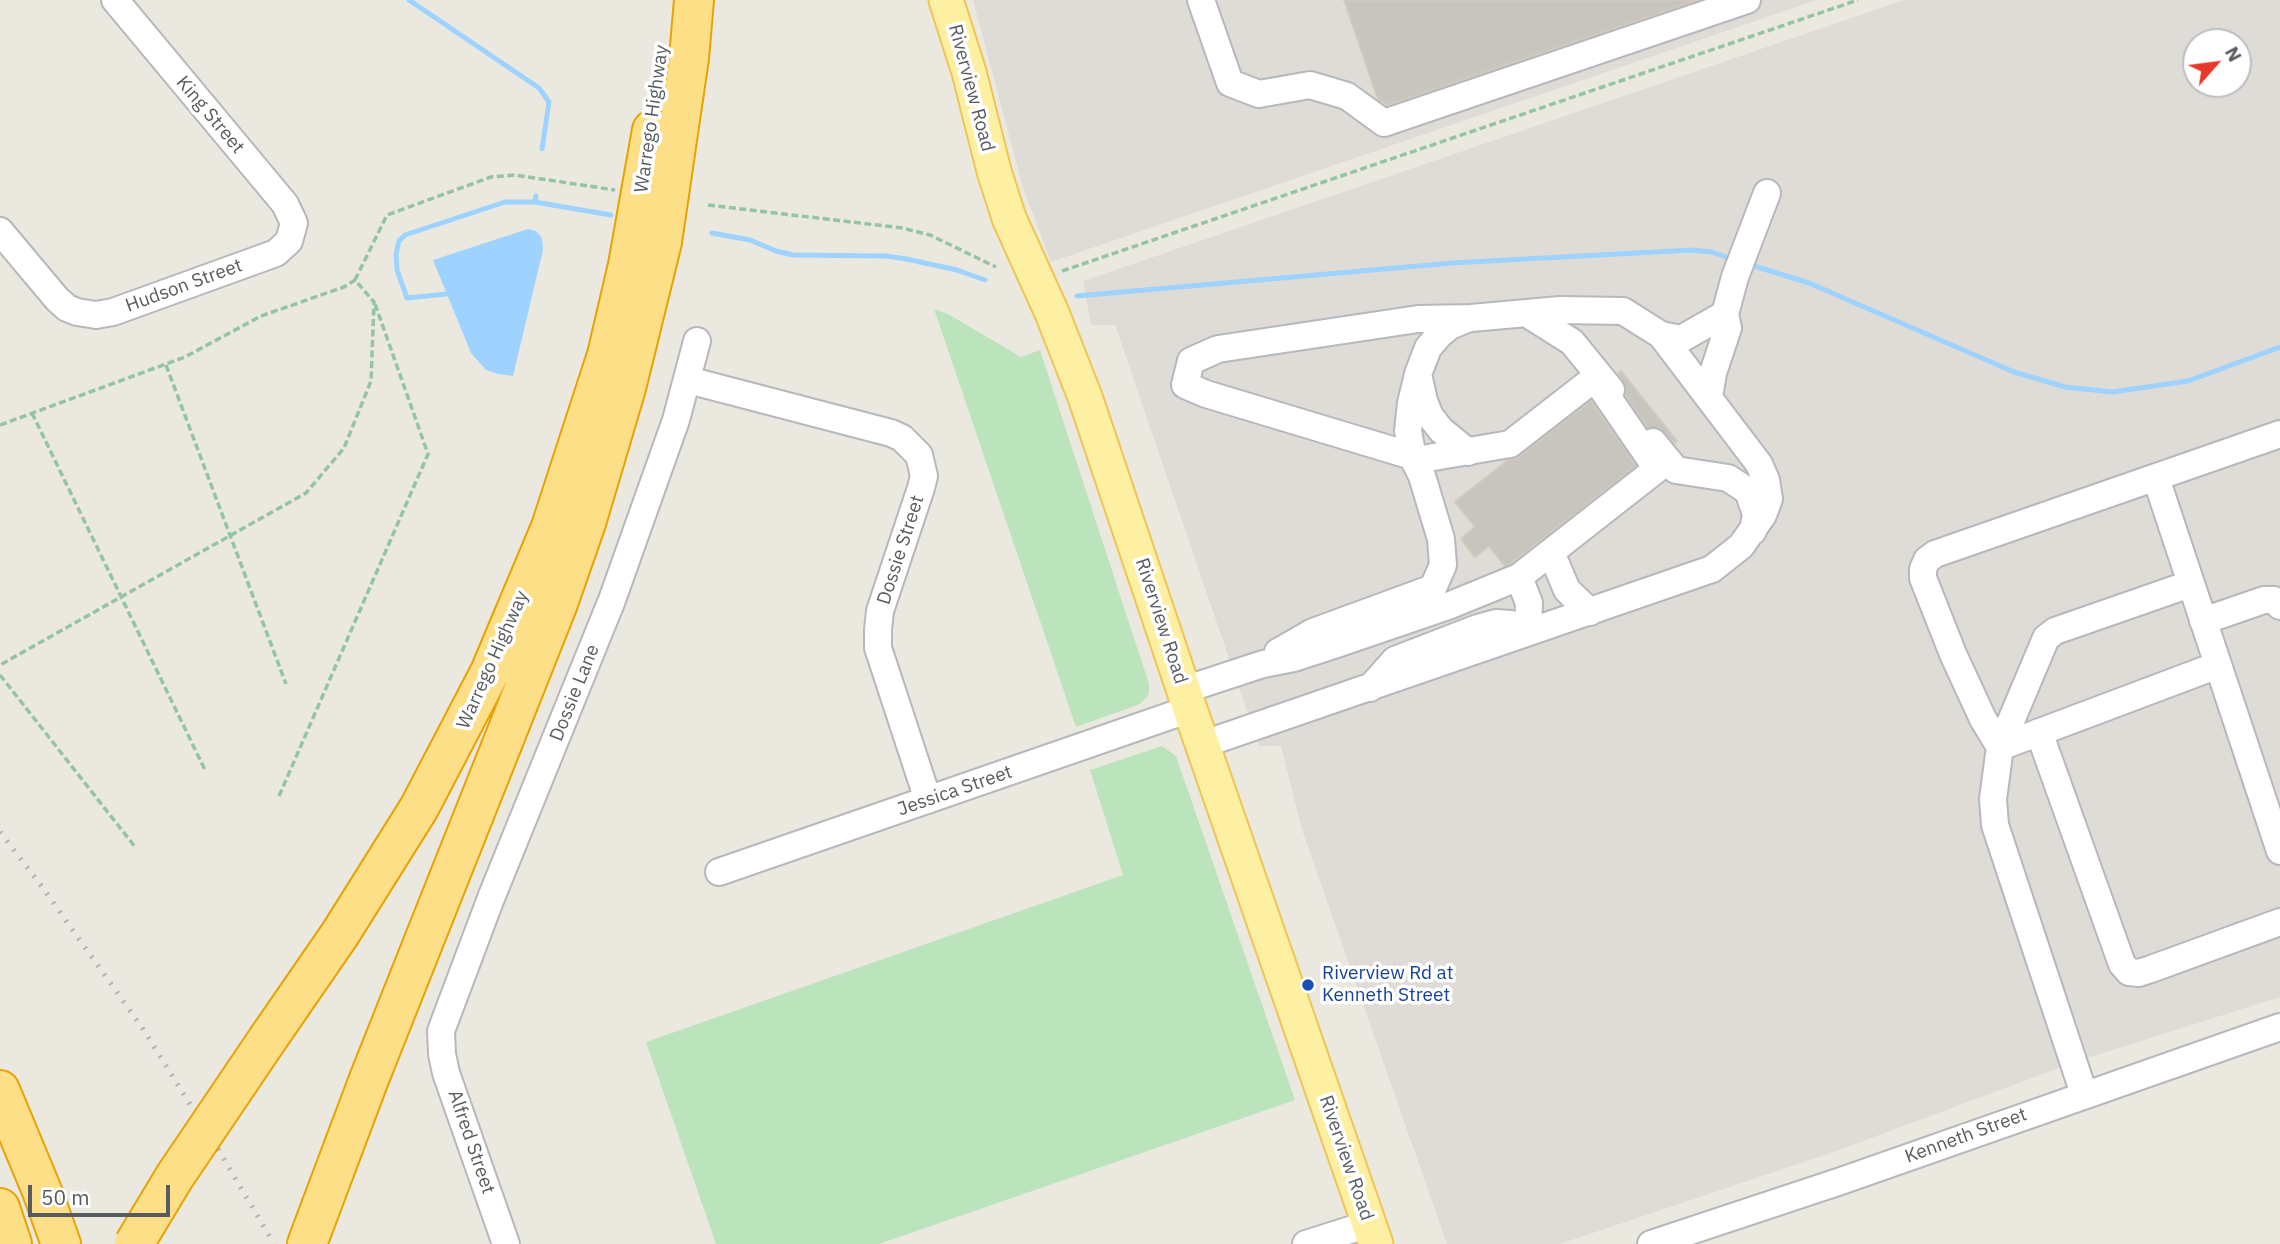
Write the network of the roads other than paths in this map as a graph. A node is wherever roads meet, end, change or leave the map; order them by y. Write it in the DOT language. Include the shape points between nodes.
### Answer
graph roads {
  1 [pos="115,0"];
  2 [pos="667,0"];
  3 [pos="694,0"];
  4 [pos="717,0"];
  5 [pos="946,0"];
  6 [pos="1201,0"];
  7 [pos="1747,0"];
  8 [pos="1767,193"];
  9 [pos="0,230"];
  10 [pos="292,234"];
  11 [pos="662,242"];
  12 [pos="1525,313"];
  13 [pos="1725,314"];
  14 [pos="1471,318"];
  15 [pos="1661,335"];
  16 [pos="697,341"];
  17 [pos="1419,374"];
  18 [pos="688,380"];
  19 [pos="1709,397"];
  20 [pos="2280,435"];
  21 [pos="1468,452"];
  22 [pos="1413,458"];
  23 [pos="2156,478"];
  24 [pos="1753,531"];
  25 [pos="1551,552"];
  26 [pos="1519,577"];
  27 [pos="2190,584"];
  28 [pos="2280,606"];
  29 [pos="1590,612"];
  30 [pos="2203,621"];
  31 [pos="1528,632"];
  32 [pos="1263,664"];
  33 [pos="2218,665"];
  34 [pos="1187,699"];
  35 [pos="2039,732"];
  36 [pos="1204,744"];
  37 [pos="2000,747"];
  38 [pos="928,800"];
  39 [pos="2280,851"];
  40 [pos="719,872"];
  41 [pos="2280,922"];
  42 [pos="2280,1027"];
  43 [pos="440,1040"];
  44 [pos="0,1090"];
  45 [pos="2084,1094"];
  46 [pos="0,1208"];
  47 [pos="1372,1234"];
  48 [pos="12,1244"];
  49 [pos="61,1244"];
  50 [pos="134,1244"];
  51 [pos="307,1244"];
  52 [pos="506,1244"];
  53 [pos="1306,1244"];
  54 [pos="1651,1244"];
  1 -- 10 [label="street, King Street" via="285,204 294,223"];
  2 -- 50 [label="highway, Warrego Highway, bridge" via="656,105 607,355 551,527 490,672 419,808"];
  3 -- 11 [label="highway, Warrego Highway"];
  4 -- 11 [label="highway" via="683,219"];
  5 -- 34 [label="main road, Riverview Road" via="1009,218 1076,372"];
  6 -- 7 [label="street" via="1230,83 1259,94 1310,85 1347,96 1384,123"];
  8 -- 13 [label="street"];
  9 -- 10 [label="street, Hudson Street" via="51,293 67,308 86,315 113,312 276,253"];
  11 -- 51 [label="highway, Warrego Highway" via="626,388 557,607"];
  12 -- 14 [label="street"];
  12 -- 15 [label="street" via="1623,311"];
  12 -- 24 [label="street" via="1572,342 1676,470 1728,478 1748,491 1756,514"];
  13 -- 15 [label="street" via="1681,339"];
  13 -- 19 [label="street" via="1728,328"];
  14 -- 17 [label="street" via="1439,335 1428,348"];
  14 -- 22 [label="street" via="1418,319 1218,349 1191,361 1185,385"];
  15 -- 19 [label="street"];
  16 -- 18 [label="street, Dossie Lane"];
  17 -- 21 [label="street" via="1430,416"];
  17 -- 22 [label="street" via="1408,431"];
  18 -- 38 [label="street, Dossie Street" via="891,433 919,455 924,476 880,611 878,648"];
  18 -- 43 [label="street, Dossie Lane" via="612,600 446,1012"];
  19 -- 24 [label="street" via="1766,480 1769,499"];
  20 -- 23 [label="street"];
  21 -- 22 [label="street"];
  21 -- 25 [label="street" via="1510,444 1596,380 1657,469"];
  22 -- 32 [label="street" via="1441,539 1443,565 1433,588 1313,632"];
  23 -- 27 [label="street"];
  23 -- 37 [label="street" via="1927,560 1923,578 1983,719"];
  24 -- 29 [label="street" via="1712,569"];
  25 -- 26 [label="street"];
  25 -- 29 [label="street" via="1567,590"];
  26 -- 31 [label="street" via="1529,603"];
  26 -- 32 [label="street" via="1337,644"];
  27 -- 30 [label="street"];
  27 -- 37 [label="street" via="2046,638"];
  28 -- 30 [label="street" via="2274,600 2264,600"];
  29 -- 31 [label="street"];
  30 -- 33 [label="street"];
  31 -- 36 [label="street"];
  32 -- 34 [label="street, Jessica Street"];
  33 -- 35 [label="street"];
  33 -- 39 [label="street"];
  34 -- 36 [label="main road, Riverview Road"];
  34 -- 38 [label="street, Jessica Street"];
  35 -- 37 [label="street"];
  35 -- 41 [label="street" via="2122,964 2129,972 2151,969"];
  36 -- 47 [label="main road, Riverview Road"];
  37 -- 45 [label="street" via="1993,799 1995,825"];
  38 -- 40 [label="street, Jessica Street"];
  42 -- 45 [label="street, Kenneth Street"];
  43 -- 52 [label="street, Alfred Street" via="446,1073"];
  44 -- 49 [label="highway"];
  45 -- 54 [label="street, Kenneth Street"];
  46 -- 48 [label="highway"];
  47 -- 53 [label="street"];
}
